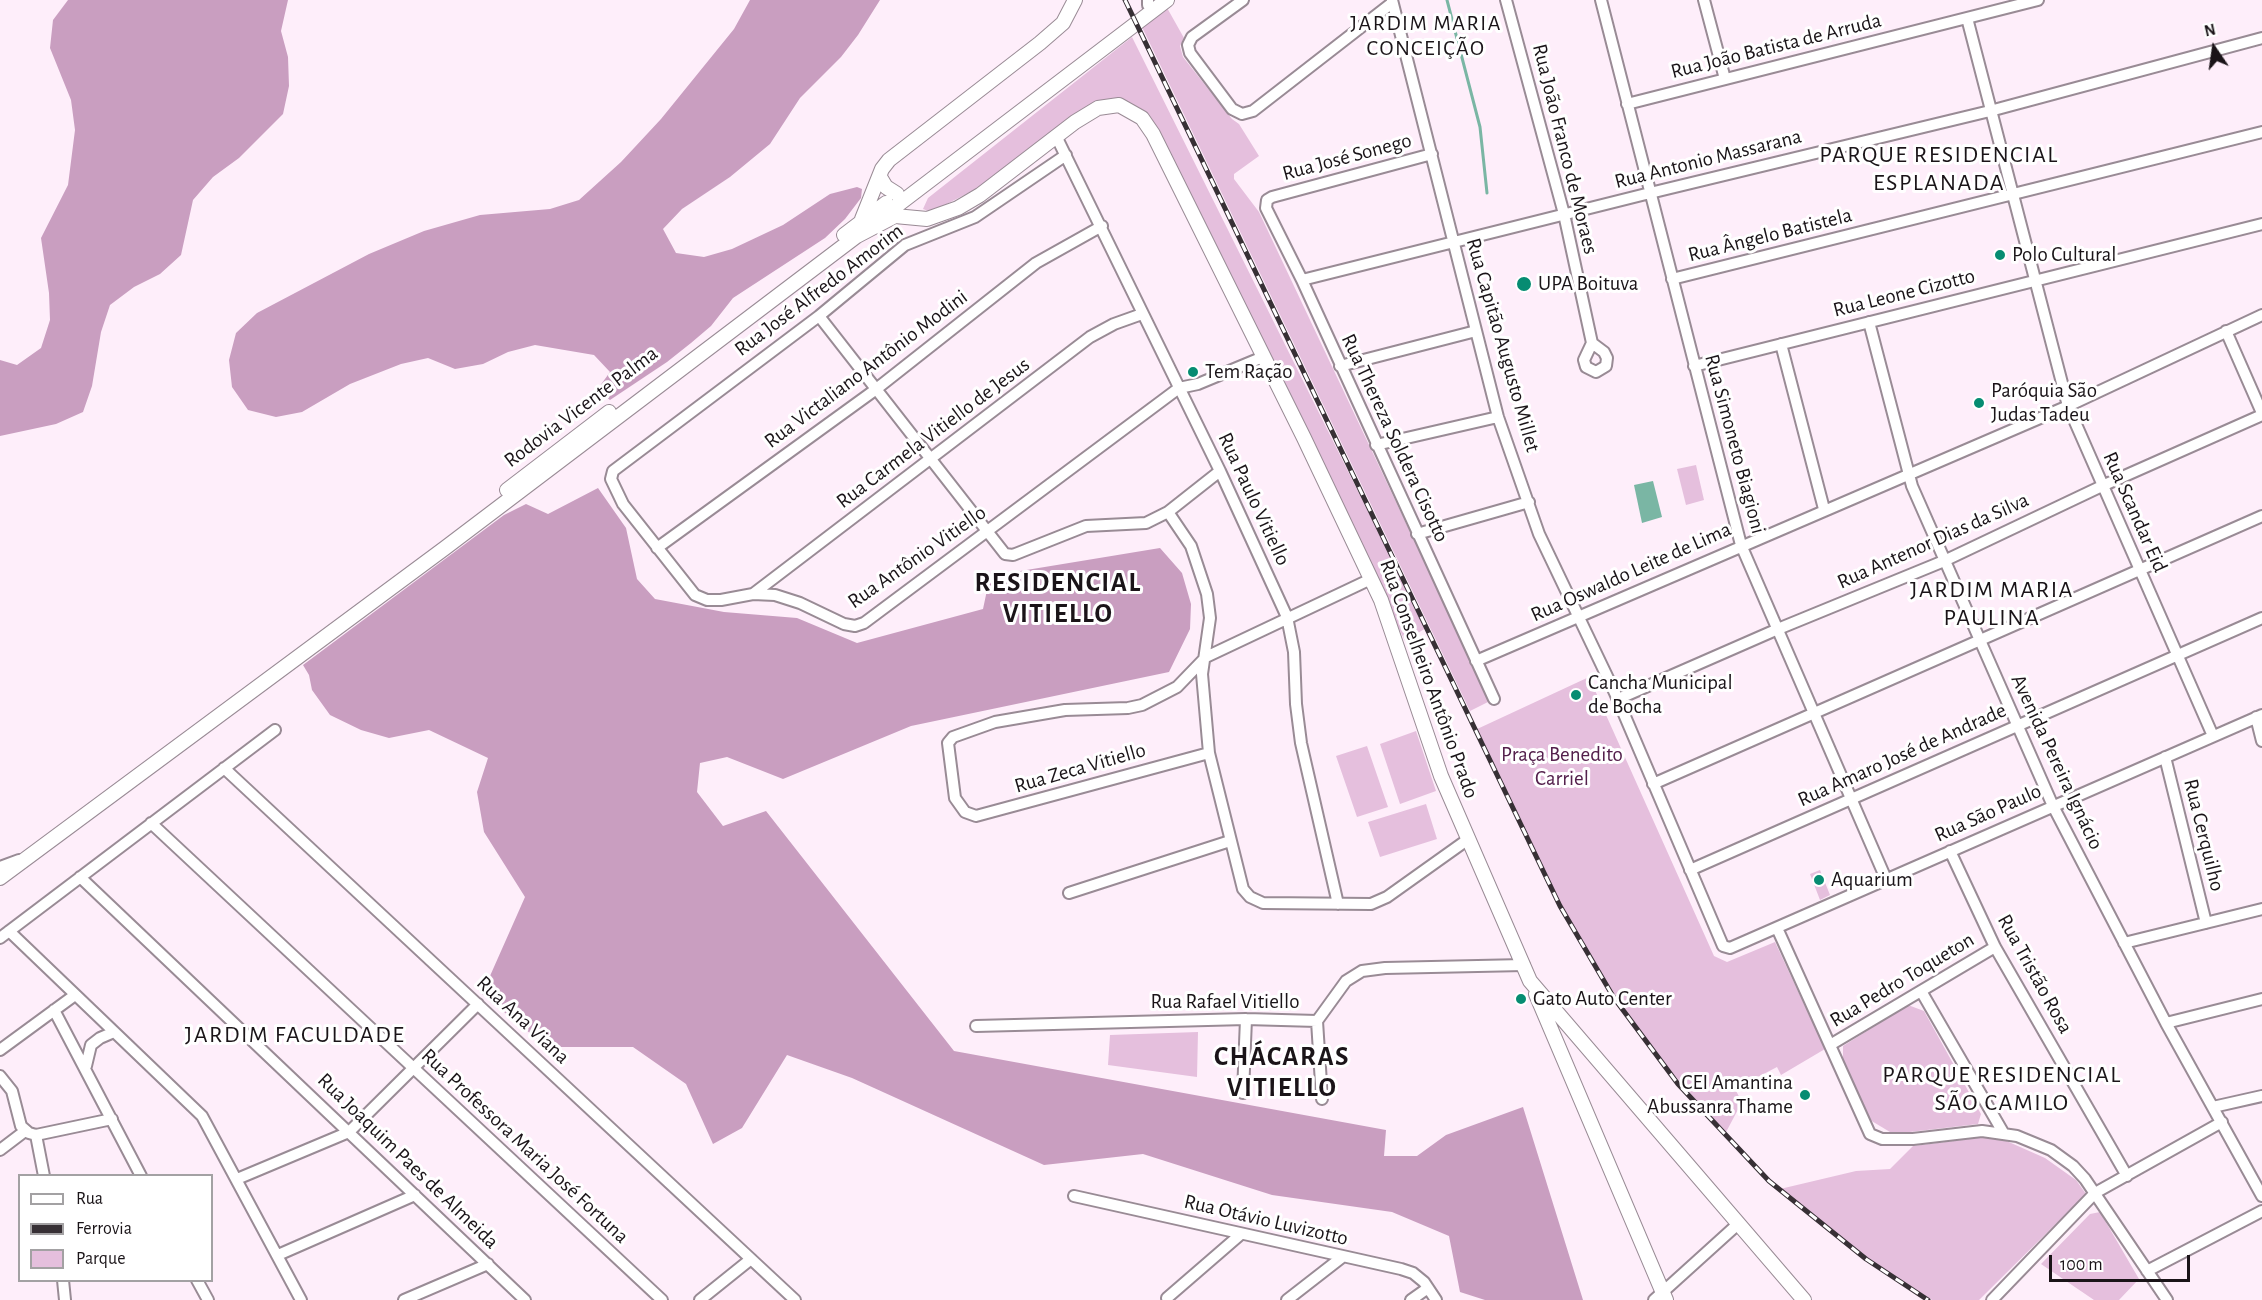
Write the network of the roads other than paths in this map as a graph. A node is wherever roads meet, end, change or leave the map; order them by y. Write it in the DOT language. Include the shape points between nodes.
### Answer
graph roads {
  1 [pos="1075,0"];
  2 [pos="1167,0"];
  3 [pos="1243,0"];
  4 [pos="1506,0"];
  5 [pos="1601,0"];
  6 [pos="1704,0"];
  7 [pos="2038,0"];
  8 [pos="1392,1"];
  9 [pos="1149,5"];
  10 [pos="1967,18"];
  11 [pos="2262,38"];
  12 [pos="1725,79"];
  13 [pos="1628,104"];
  14 [pos="1990,111"];
  15 [pos="2262,132"];
  16 [pos="1056,136"];
  17 [pos="1432,154"];
  18 [pos="1066,155"];
  19 [pos="880,177"];
  20 [pos="1650,193"];
  21 [pos="2012,194"];
  22 [pos="902,196"];
  23 [pos="1272,197"];
  24 [pos="1564,214"];
  25 [pos="927,219"];
  26 [pos="860,223"];
  27 [pos="2262,224"];
  28 [pos="1102,226"];
  29 [pos="855,237"];
  30 [pos="1453,242"];
  31 [pos="1672,279"];
  32 [pos="1302,280"];
  33 [pos="2034,281"];
  34 [pos="1142,314"];
  35 [pos="2262,315"];
  36 [pos="819,316"];
  37 [pos="1869,322"];
  38 [pos="1476,331"];
  39 [pos="2226,331"];
  40 [pos="1592,343"];
  41 [pos="1781,344"];
  42 [pos="1263,357"];
  43 [pos="1340,366"];
  44 [pos="1694,366"];
  45 [pos="1179,388"];
  46 [pos="875,390"];
  47 [pos="2068,406"];
  48 [pos="2262,414"];
  49 [pos="1498,417"];
  50 [pos="1376,445"];
  51 [pos="930,460"];
  52 [pos="1220,471"];
  53 [pos="1908,475"];
  54 [pos="611,479"];
  55 [pos="2102,486"];
  56 [pos="1529,502"];
  57 [pos="1824,509"];
  58 [pos="1168,512"];
  59 [pos="2262,516"];
  60 [pos="986,532"];
  61 [pos="1417,534"];
  62 [pos="1741,545"];
  63 [pos="657,548"];
  64 [pos="1944,561"];
  65 [pos="2140,570"];
  66 [pos="1371,579"];
  67 [pos="753,594"];
  68 [pos="1580,616"];
  69 [pos="1287,617"];
  70 [pos="2262,618"];
  71 [pos="1778,629"];
  72 [pos="1979,641"];
  73 [pos="2177,655"];
  74 [pos="1206,657"];
  75 [pos="1476,661"];
  76 [pos="1494,699"];
  77 [pos="1618,699"];
  78 [pos="1814,713"];
  79 [pos="2259,716"];
  80 [pos="2017,726"];
  81 [pos="274,730"];
  82 [pos="2213,736"];
  83 [pos="2262,741"];
  84 [pos="169,751"];
  85 [pos="1209,753"];
  86 [pos="2165,757"];
  87 [pos="224,768"];
  88 [pos="1653,784"];
  89 [pos="1851,799"];
  90 [pos="2053,806"];
  91 [pos="152,823"];
  92 [pos="1467,840"];
  93 [pos="1230,841"];
  94 [pos="1950,851"];
  95 [pos="28,856"];
  96 [pos="0,867"];
  97 [pos="1690,870"];
  98 [pos="80,877"];
  99 [pos="0,878"];
  100 [pos="1886,879"];
  101 [pos="0,887"];
  102 [pos="1069,893"];
  103 [pos="1338,904"];
  104 [pos="2262,909"];
  105 [pos="2206,923"];
  106 [pos="1777,928"];
  107 [pos="4,935"];
  108 [pos="2124,943"];
  109 [pos="1995,947"];
  110 [pos="1730,948"];
  111 [pos="1524,965"];
  112 [pos="1530,981"];
  113 [pos="1921,991"];
  114 [pos="75,995"];
  115 [pos="2262,999"];
  116 [pos="478,1004"];
  117 [pos="54,1010"];
  118 [pos="1246,1019"];
  119 [pos="1317,1021"];
  120 [pos="2166,1023"];
  121 [pos="1568,1025"];
  122 [pos="976,1026"];
  123 [pos="114,1032"];
  124 [pos="1554,1038"];
  125 [pos="1830,1045"];
  126 [pos="0,1050"];
  127 [pos="86,1067"];
  128 [pos="414,1069"];
  129 [pos="0,1076"];
  130 [pos="1244,1093"];
  131 [pos="2262,1096"];
  132 [pos="1322,1100"];
  133 [pos="2213,1107"];
  134 [pos="112,1119"];
  135 [pos="2222,1122"];
  136 [pos="349,1132"];
  137 [pos="30,1133"];
  138 [pos="2004,1134"];
  139 [pos="0,1150"];
  140 [pos="43,1174"];
  141 [pos="140,1174"];
  142 [pos="2127,1176"];
  143 [pos="237,1179"];
  144 [pos="2095,1193"];
  145 [pos="415,1195"];
  146 [pos="1074,1196"];
  147 [pos="2262,1196"];
  148 [pos="2262,1210"];
  149 [pos="1738,1224"];
  150 [pos="1241,1234"];
  151 [pos="278,1255"];
  152 [pos="1341,1258"];
  153 [pos="751,1259"];
  154 [pos="488,1264"];
  155 [pos="2147,1271"];
  156 [pos="63,1282"];
  157 [pos="198,1282"];
  158 [pos="1428,1288"];
  159 [pos="1661,1297"];
  160 [pos="1167,1298"];
  161 [pos="65,1300"];
  162 [pos="208,1300"];
  163 [pos="301,1300"];
  164 [pos="404,1300"];
  165 [pos="525,1300"];
  166 [pos="662,1300"];
  167 [pos="700,1300"];
  168 [pos="795,1300"];
  169 [pos="1287,1300"];
  170 [pos="1412,1300"];
  171 [pos="1436,1300"];
  172 [pos="1804,1300"];
  173 [pos="1992,1300"];
  174 [pos="2167,1300"];
  1 -- 19 [label="main road" via="1064,22 1040,44 902,148"];
  2 -- 9 [label="main road, Rodovia Vicente Palma"];
  3 -- 8 [label="street" via="1192,37 1188,45 1232,109 1242,114 1253,111"];
  4 -- 24 [label="street, Rua João Franco de Moraes"];
  5 -- 13 [label="street, Rua Simoneto Biagioni"];
  6 -- 12 [label="street"];
  7 -- 10 [label="street, Rua João Batista de Arruda"];
  8 -- 17 [label="street, Rua Capitão Augusto Millet"];
  9 -- 22 [label="main road, Rodovia Vicente Palma"];
  10 -- 12 [label="street, Rua João Batista de Arruda"];
  10 -- 14 [label="street, Rua Scandar Eid"];
  11 -- 14 [label="street, Rua Antonio Massarana"];
  12 -- 13 [label="street, Rua João Batista de Arruda"];
  13 -- 20 [label="street, Rua Simoneto Biagioni"];
  14 -- 20 [label="street, Rua Antonio Massarana"];
  14 -- 21 [label="street, Rua Scandar Eid"];
  15 -- 21 [label="street, Rua Ângelo Batistela"];
  16 -- 18 [label="street, Rua Paulo Vitiello"];
  16 -- 25 [label="main road, Rua Conselheiro Antônio Prado" via="971,201"];
  16 -- 42 [label="main road, Rua Conselheiro Antônio Prado" via="1090,112 1106,106 1127,108 1142,118"];
  17 -- 23 [label="street, Rua José Sonego"];
  17 -- 30 [label="street, Rua Capitão Augusto Millet"];
  18 -- 28 [label="street, Rua Paulo Vitiello"];
  18 -- 36 [label="street, Rua José Alfredo Amorim" via="975,217 905,245"];
  19 -- 22 [label="main road" via="886,187"];
  19 -- 26 [label="main road"];
  20 -- 24 [label="street, Rua Antonio Massarana"];
  20 -- 31 [label="street, Rua Simoneto Biagioni"];
  21 -- 31 [label="street, Rua Ângelo Batistela"];
  21 -- 33 [label="street, Rua Scandar Eid"];
  22 -- 25 [label="main road" via="909,210"];
  22 -- 26 [label="main road, Rodovia Vicente Palma"];
  22 -- 29 [label="main road, Rodovia Vicente Palma"];
  23 -- 32 [label="street, Rua Thereza Soldera Cisotto" via="1266,210"];
  24 -- 30 [label="street, Rua Antonio Massarana"];
  24 -- 40 [label="street, Rua João Franco de Moraes"];
  25 -- 29 [label="main road" via="895,216"];
  26 -- 84 [label="main road, Rodovia Vicente Palma" via="443,543 180,738"];
  27 -- 33 [label="street, Rua Leone Cizotto"];
  28 -- 34 [label="street, Rua Paulo Vitiello"];
  28 -- 46 [label="street, Rua Victaliano Antônio Modini" via="1036,263"];
  29 -- 84 [label="main road, Rodovia Vicente Palma" via="445,548"];
  30 -- 32 [label="street, Rua Antonio Massarana"];
  30 -- 38 [label="street, Rua Capitão Augusto Millet"];
  31 -- 44 [label="street, Rua Simoneto Biagioni"];
  32 -- 43 [label="street, Rua Thereza Soldera Cisotto"];
  33 -- 37 [label="street, Rua Leone Cizotto"];
  33 -- 47 [label="street, Rua Scandar Eid"];
  34 -- 45 [label="street, Rua Paulo Vitiello"];
  34 -- 51 [label="street, Rua Carmela Vitiello de Jesus" via="1090,337"];
  35 -- 39 [label="street, Rua Oswaldo Leite de Lima"];
  36 -- 46 [label="street"];
  36 -- 54 [label="street, Rua José Alfredo Amorim" via="620,465"];
  37 -- 41 [label="street, Rua Leone Cizotto"];
  37 -- 53 [label="street, Avenida Pereira Ignácio"];
  38 -- 43 [label="street"];
  38 -- 49 [label="street, Rua Capitão Augusto Millet"];
  39 -- 47 [label="street, Rua Oswaldo Leite de Lima"];
  39 -- 48 [label="street"];
  41 -- 44 [label="street, Rua Leone Cizotto"];
  41 -- 57 [label="street"];
  42 -- 45 [label="street, Rua Antônio Vitiello"];
  42 -- 66 [label="main road, Rua Conselheiro Antônio Prado"];
  43 -- 50 [label="street, Rua Thereza Soldera Cisotto"];
  44 -- 62 [label="street, Rua Simoneto Biagioni"];
  45 -- 52 [label="street, Rua Paulo Vitiello"];
  45 -- 60 [label="street, Rua Antônio Vitiello"];
  46 -- 51 [label="street"];
  46 -- 63 [label="street, Rua Victaliano Antônio Modini"];
  47 -- 53 [label="street, Rua Oswaldo Leite de Lima"];
  47 -- 55 [label="street, Rua Scandar Eid"];
  48 -- 55 [label="street, Rua Antenor Dias da Silva"];
  49 -- 50 [label="street"];
  49 -- 56 [label="street, Rua Capitão Augusto Millet"];
  50 -- 61 [label="street, Rua Thereza Soldera Cisotto"];
  51 -- 60 [label="street"];
  51 -- 67 [label="street, Rua Carmela Vitiello de Jesus"];
  52 -- 58 [label="street"];
  52 -- 69 [label="street, Rua Paulo Vitiello"];
  53 -- 57 [label="street, Rua Oswaldo Leite de Lima"];
  53 -- 64 [label="street, Avenida Pereira Ignácio"];
  54 -- 63 [label="street, Rua Antônio Vitiello" via="622,504"];
  55 -- 64 [label="street, Rua Antenor Dias da Silva"];
  55 -- 65 [label="street, Rua Scandar Eid"];
  56 -- 61 [label="street"];
  56 -- 68 [label="street, Rua Capitão Augusto Millet" via="1539,534"];
  57 -- 62 [label="street, Rua Oswaldo Leite de Lima"];
  58 -- 60 [label="street" via="1146,524 1086,526 1013,555 1005,554"];
  58 -- 74 [label="street" via="1191,546 1207,594 1210,618"];
  59 -- 65 [label="street"];
  60 -- 67 [label="street, Rua Antônio Vitiello" via="855,626 785,597"];
  61 -- 75 [label="street, Rua Thereza Soldera Cisotto"];
  62 -- 68 [label="street, Rua Oswaldo Leite de Lima"];
  62 -- 71 [label="street, Rua Simoneto Biagioni"];
  63 -- 67 [label="street, Rua Antônio Vitiello" via="694,595 721,600"];
  64 -- 71 [label="street, Rua Antenor Dias da Silva"];
  64 -- 72 [label="street, Avenida Pereira Ignácio"];
  65 -- 72 [label="street"];
  65 -- 73 [label="street, Rua Scandar Eid"];
  66 -- 69 [label="street"];
  66 -- 92 [label="main road, Rua Conselheiro Antônio Prado"];
  68 -- 75 [label="street, Rua Oswaldo Leite de Lima"];
  68 -- 77 [label="street, Rua Capitão Augusto Millet"];
  69 -- 74 [label="street"];
  69 -- 103 [label="street, Rua Paulo Vitiello" via="1294,652 1301,743"];
  70 -- 73 [label="street, Rua Amaro José de Andrade"];
  71 -- 77 [label="street, Rua Antenor Dias da Silva"];
  71 -- 78 [label="street, Rua Simoneto Biagioni"];
  72 -- 78 [label="street"];
  72 -- 80 [label="street, Avenida Pereira Ignácio"];
  73 -- 80 [label="street, Rua Amaro José de Andrade"];
  73 -- 82 [label="street, Rua Scandar Eid"];
  74 -- 85 [label="street" via="1202,674"];
  74 -- 85 [label="street, Rua Zeca Vitiello" via="1177,687 1142,705 1038,713 995,722 953,737 948,745 954,793 963,809 980,816"];
  75 -- 76 [label="street, Rua Thereza Soldera Cisotto"];
  77 -- 88 [label="street, Rua Capitão Augusto Millet"];
  78 -- 88 [label="street"];
  78 -- 89 [label="street, Rua Simoneto Biagioni"];
  79 -- 82 [label="street, Rua São Paulo"];
  79 -- 83 [label="street"];
  80 -- 89 [label="street, Rua Amaro José de Andrade"];
  80 -- 90 [label="street, Avenida Pereira Ignácio"];
  81 -- 87 [label="street"];
  82 -- 86 [label="street, Rua São Paulo"];
  84 -- 95 [label="main road, Rodovia Vicente Palma"];
  85 -- 93 [label="street"];
  86 -- 90 [label="street, Rua São Paulo"];
  86 -- 105 [label="street, Rua Cerquilho"];
  87 -- 91 [label="street"];
  87 -- 116 [label="street, Rua Ana Viana"];
  88 -- 97 [label="street, Rua Capitão Augusto Millet"];
  89 -- 97 [label="street, Rua Amaro José de Andrade"];
  89 -- 100 [label="street, Rua Simoneto Biagioni"];
  90 -- 94 [label="street, Rua São Paulo"];
  90 -- 108 [label="street, Avenida Pereira Ignácio"];
  91 -- 98 [label="street"];
  91 -- 128 [label="street, Rua Professora Maria José Fortuna"];
  92 -- 103 [label="street" via="1387,897 1371,903"];
  92 -- 111 [label="main road, Rua Conselheiro Antônio Prado"];
  93 -- 102 [label="street"];
  93 -- 103 [label="street" via="1239,879 1250,897 1263,903"];
  94 -- 100 [label="street, Rua São Paulo"];
  94 -- 109 [label="street, Rua Tristão Rosa"];
  95 -- 96 [label="street"];
  95 -- 99 [label="main road, Rodovia Vicente Palma"];
  95 -- 101 [label="street"];
  97 -- 110 [label="street, Rua Capitão Augusto Millet" via="1721,944"];
  98 -- 107 [label="street"];
  98 -- 136 [label="street, Rua Joaquim Paes de Almeida"];
  100 -- 106 [label="street, Rua São Paulo"];
  104 -- 105 [label="street"];
  105 -- 108 [label="street"];
  106 -- 110 [label="street, Rua São Paulo"];
  106 -- 125 [label="street"];
  107 -- 114 [label="street"];
  108 -- 120 [label="street, Avenida Pereira Ignácio"];
  109 -- 113 [label="street, Rua Pedro Toqueton"];
  109 -- 142 [label="street, Rua Tristão Rosa"];
  111 -- 112 [label="main road, Rua Conselheiro Antônio Prado"];
  111 -- 119 [label="street, Rua Rafael Vitiello" via="1362,971 1346,981"];
  112 -- 121 [label="main road, Rua Conselheiro Antônio Prado"];
  112 -- 124 [label="main road"];
  113 -- 125 [label="street, Rua Pedro Toqueton"];
  113 -- 138 [label="street"];
  114 -- 117 [label="street"];
  114 -- 123 [label="street"];
  115 -- 120 [label="street"];
  116 -- 128 [label="street"];
  116 -- 153 [label="street, Rua Ana Viana"];
  117 -- 126 [label="street"];
  117 -- 127 [label="street"];
  118 -- 119 [label="street, Rua Rafael Vitiello"];
  118 -- 122 [label="street, Rua Rafael Vitiello"];
  118 -- 130 [label="street"];
  119 -- 132 [label="street"];
  120 -- 133 [label="street, Avenida Pereira Ignácio"];
  121 -- 124 [label="main road"];
  121 -- 149 [label="main road, Rua Conselheiro Antônio Prado"];
  123 -- 127 [label="street" via="91,1045"];
  123 -- 143 [label="street" via="202,1116"];
  124 -- 159 [label="main road"];
  125 -- 138 [label="street" via="1866,1129 1879,1138 1912,1139 1982,1131"];
  127 -- 134 [label="street"];
  128 -- 136 [label="street"];
  128 -- 166 [label="street, Rua Professora Maria José Fortuna"];
  129 -- 137 [label="street" via="11,1088 21,1126"];
  131 -- 133 [label="street"];
  133 -- 135 [label="street, Avenida Pereira Ignácio"];
  134 -- 137 [label="street"];
  134 -- 141 [label="street"];
  135 -- 142 [label="street"];
  135 -- 147 [label="street, Avenida Pereira Ignácio"];
  136 -- 143 [label="street"];
  136 -- 145 [label="street, Rua Joaquim Paes de Almeida"];
  137 -- 139 [label="street"];
  137 -- 140 [label="street"];
  138 -- 144 [label="street" via="2050,1150 2073,1166"];
  142 -- 144 [label="street"];
  143 -- 151 [label="street"];
  144 -- 155 [label="street"];
  144 -- 173 [label="street"];
  145 -- 151 [label="street"];
  145 -- 154 [label="street, Rua Joaquim Paes de Almeida"];
  146 -- 150 [label="street, Rua Otávio Luvizotto"];
  148 -- 155 [label="street"];
  149 -- 159 [label="street"];
  149 -- 172 [label="main road, Rua Conselheiro Antônio Prado"];
  150 -- 152 [label="street, Rua Otávio Luvizotto"];
  150 -- 160 [label="street"];
  151 -- 163 [label="street"];
  152 -- 158 [label="street, Rua Otávio Luvizotto" via="1413,1273"];
  152 -- 169 [label="street"];
  153 -- 167 [label="street"];
  153 -- 168 [label="street, Rua Ana Viana"];
  154 -- 164 [label="street"];
  154 -- 165 [label="street, Rua Joaquim Paes de Almeida"];
  155 -- 174 [label="street"];
  156 -- 161 [label="street"];
  157 -- 162 [label="street"];
  158 -- 170 [label="street"];
  158 -- 171 [label="street, Rua Otávio Luvizotto"];
}
